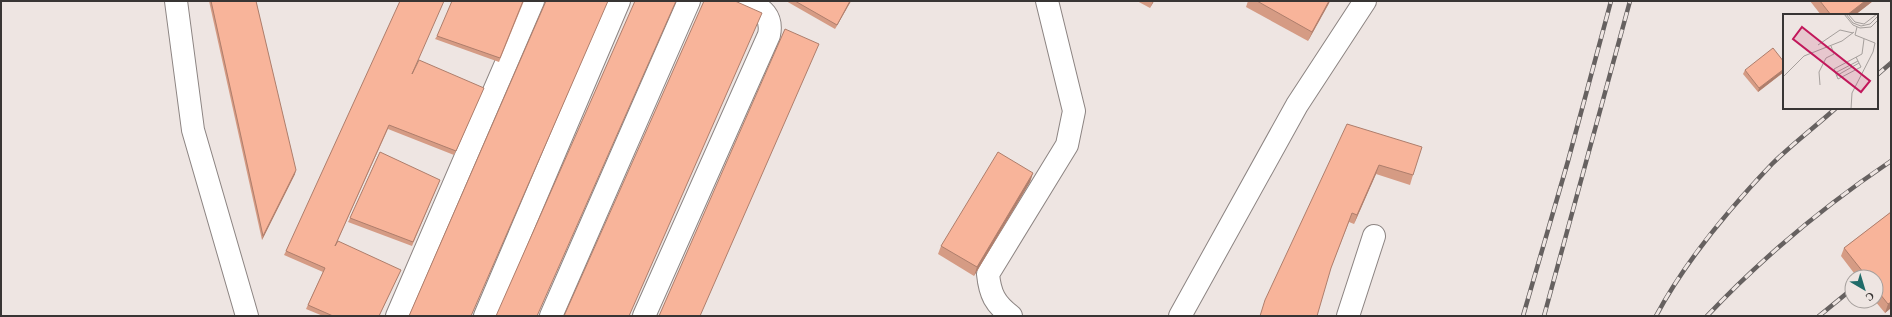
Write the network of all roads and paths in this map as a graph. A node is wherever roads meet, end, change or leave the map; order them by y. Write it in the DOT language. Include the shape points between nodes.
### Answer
graph roads {
  1 [pos="176,1"];
  2 [pos="533,1"];
  3 [pos="619,1"];
  4 [pos="689,1"];
  5 [pos="748,1"];
  6 [pos="1047,1"];
  7 [pos="1365,1"];
  8 [pos="1374,236"];
  9 [pos="247,316"];
  10 [pos="397,316"];
  11 [pos="485,316"];
  12 [pos="551,316"];
  13 [pos="644,316"];
  14 [pos="1011,316"];
  15 [pos="1180,316"];
  16 [pos="1348,316"];
  1 -- 9 [label="lane" via="193,130"];
  2 -- 10 [label="lane"];
  3 -- 11 [label="lane"];
  4 -- 12 [label="lane"];
  5 -- 13 [label="lane" via="766,13 771,27 769,35"];
  6 -- 14 [label="lane" via="1074,111 1067,145 988,274 990,290 999,307"];
  7 -- 15 [label="lane" via="1297,105"];
  8 -- 16 [label="lane"];
}
